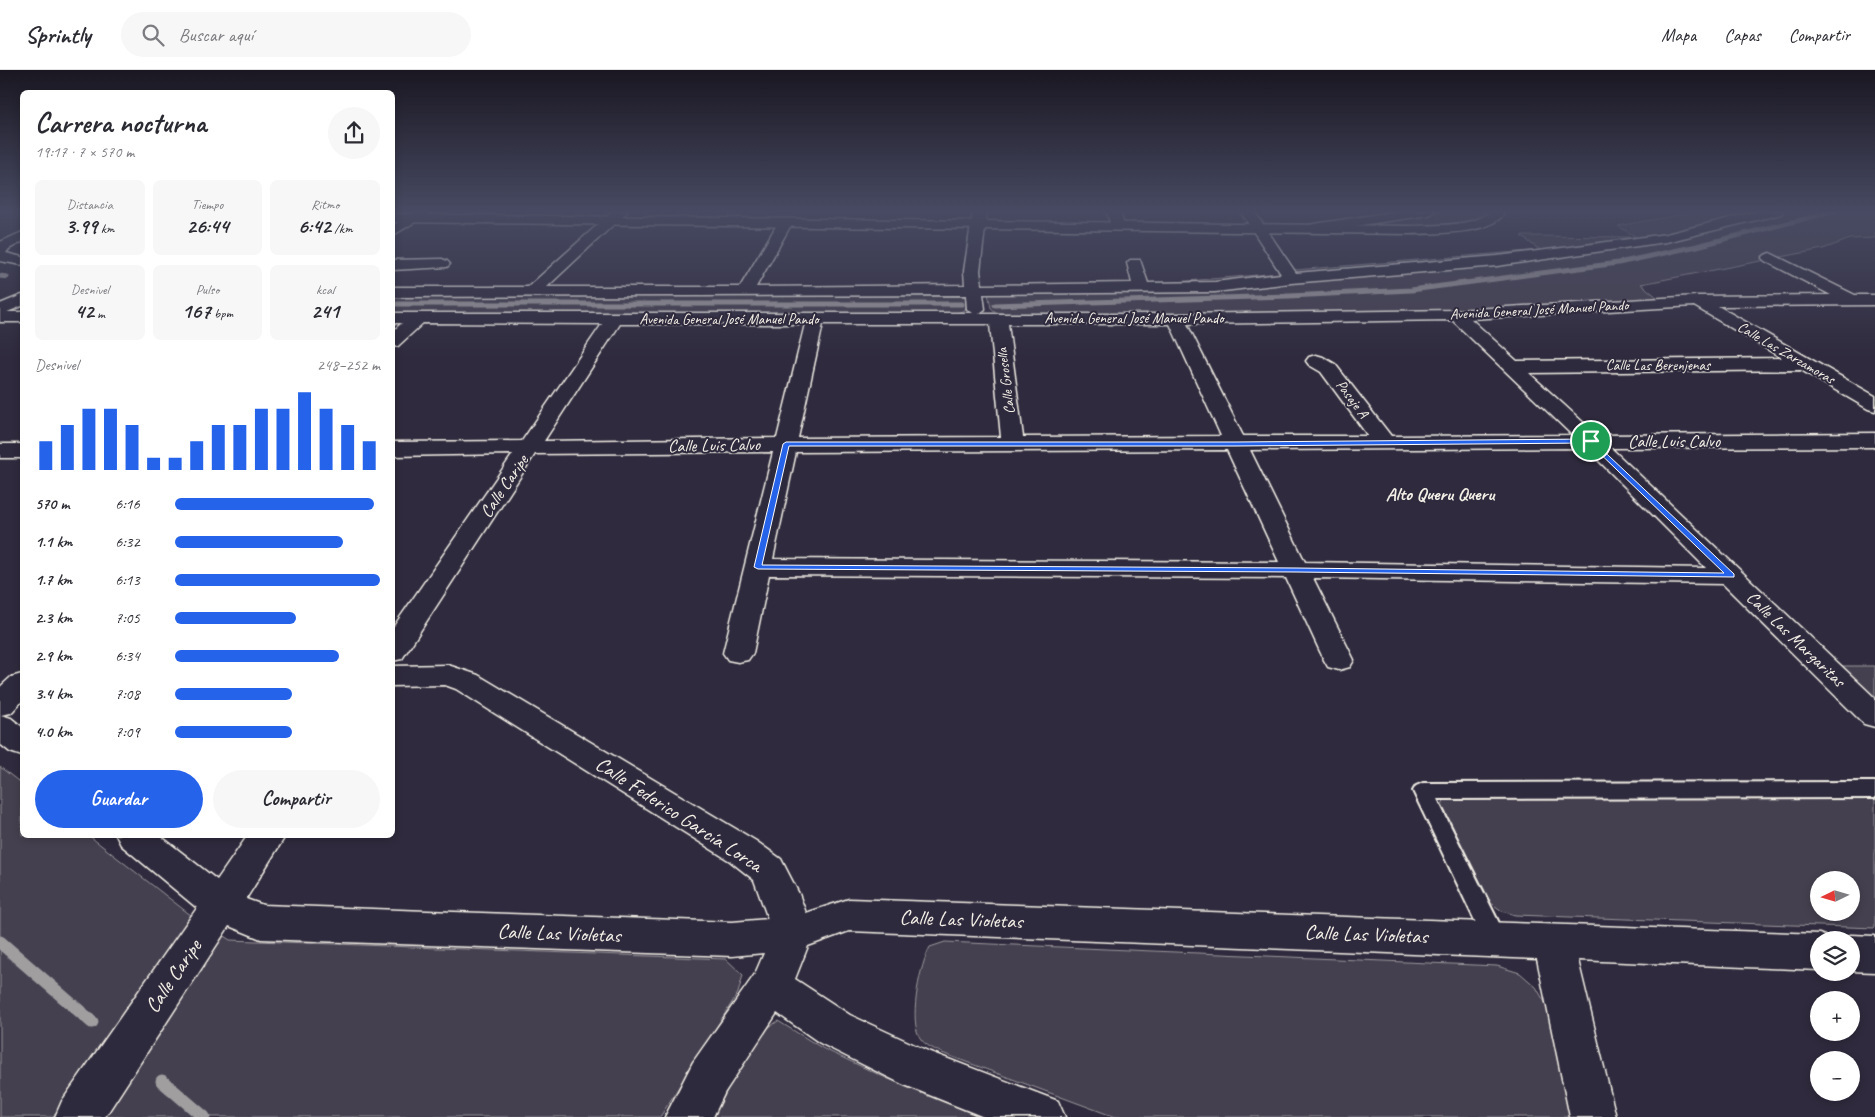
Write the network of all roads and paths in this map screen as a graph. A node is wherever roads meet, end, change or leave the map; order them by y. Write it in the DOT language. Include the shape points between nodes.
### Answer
graph roads {
  1 [pos="568,260"];
  2 [pos="763,260"];
  3 [pos="974,260"];
  4 [pos="1279,260"];
  5 [pos="1506,260"];
  6 [pos="1774,260"];
  7 [pos="1135,263"];
  8 [pos="442,264"];
  9 [pos="395,265"];
  10 [pos="1291,278"];
  11 [pos="20,286"];
  12 [pos="1141,288"];
  13 [pos="974,290"];
  14 [pos="395,292"];
  15 [pos="532,292"];
  16 [pos="745,292"];
  17 [pos="0,294"];
  18 [pos="1854,300"];
  19 [pos="1875,300"];
  20 [pos="20,301"];
  21 [pos="1697,301"];
  22 [pos="0,310"];
  23 [pos="1456,315"];
  24 [pos="0,317"];
  25 [pos="20,317"];
  26 [pos="395,318"];
  27 [pos="418,318"];
  28 [pos="977,318"];
  29 [pos="998,318"];
  30 [pos="614,319"];
  31 [pos="1176,319"];
  32 [pos="815,320"];
  33 [pos="395,339"];
  34 [pos="1316,361"];
  35 [pos="1805,364"];
  36 [pos="1512,366"];
  37 [pos="1875,406"];
  38 [pos="1875,440"];
  39 [pos="1591,441"];
  40 [pos="1384,442"];
  41 [pos="786,444"];
  42 [pos="1013,444"];
  43 [pos="1236,444"];
  44 [pos="530,447"];
  45 [pos="395,448"];
  46 [pos="758,567"];
  47 [pos="1296,570"];
  48 [pos="1731,576"];
  49 [pos="395,648"];
  50 [pos="738,653"];
  51 [pos="1339,660"];
  52 [pos="395,676"];
  53 [pos="20,686"];
  54 [pos="0,705"];
  55 [pos="1875,716"];
  56 [pos="0,726"];
  57 [pos="20,742"];
  58 [pos="1875,790"];
  59 [pos="138,838"];
  60 [pos="266,838"];
  61 [pos="220,905"];
  62 [pos="794,934"];
  63 [pos="1496,939"];
  64 [pos="1554,942"];
  65 [pos="1810,952"];
  66 [pos="1860,953"];
  67 [pos="1875,954"];
  68 [pos="770,986"];
  69 [pos="78,1117"];
  70 [pos="688,1117"];
  71 [pos="1042,1117"];
  72 [pos="1593,1117"];
  1 -- 15 [label="street"];
  2 -- 16 [label="street"];
  3 -- 13 [label="street"];
  4 -- 10 [label="street"];
  5 -- 10 [label="street"];
  6 -- 18 [label="street"];
  7 -- 12 [label="street"];
  8 -- 9 [label="street"];
  10 -- 12 [label="street" via="1215,287"];
  11 -- 17 [label="street"];
  12 -- 13 [label="street"];
  13 -- 16 [label="street"];
  13 -- 28 [label="street"];
  14 -- 15 [label="street"];
  15 -- 16 [label="street"];
  18 -- 19 [label="street, Avenida General José Manuel Pando"];
  18 -- 21 [label="street, Avenida General José Manuel Pando"];
  20 -- 22 [label="street"];
  21 -- 23 [label="street, Avenida General José Manuel Pando"];
  21 -- 35 [label="street, Calle Las Zarzamoras"];
  23 -- 31 [label="street, Avenida General José Manuel Pando"];
  23 -- 36 [label="street, Calle Las Margaritas"];
  24 -- 25 [label="street"];
  26 -- 27 [label="street, Avenida General José Manuel Pando"];
  27 -- 30 [label="street, Avenida General José Manuel Pando"];
  27 -- 33 [label="street"];
  28 -- 29 [label="street, Avenida General José Manuel Pando"];
  28 -- 32 [label="street, Avenida General José Manuel Pando"];
  29 -- 31 [label="street, Avenida General José Manuel Pando"];
  29 -- 42 [label="street, Calle Grosella"];
  30 -- 32 [label="street, Avenida General José Manuel Pando"];
  30 -- 44 [label="street, Calle Caripe"];
  31 -- 43 [label="street"];
  32 -- 41 [label="street"];
  34 -- 40 [label="street, Pasaje A" via="1328,368"];
  35 -- 36 [label="street, Calle Las Berenjenas"];
  35 -- 37 [label="street, Calle Las Zarzamoras"];
  36 -- 39 [label="street, Calle Las Margaritas"];
  38 -- 39 [label="street, Calle Luis Calvo"];
  39 -- 40 [label="street, Calle Luis Calvo"];
  39 -- 48 [label="street, Calle Las Margaritas"];
  40 -- 43 [label="street, Calle Luis Calvo"];
  41 -- 42 [label="street, Calle Luis Calvo"];
  41 -- 44 [label="street, Calle Luis Calvo"];
  41 -- 46 [label="street"];
  42 -- 43 [label="street, Calle Luis Calvo"];
  43 -- 47 [label="street"];
  44 -- 45 [label="street, Calle Luis Calvo"];
  44 -- 49 [label="street, Calle Caripe"];
  46 -- 47 [label="street"];
  46 -- 50 [label="street"];
  47 -- 48 [label="street"];
  47 -- 51 [label="street"];
  48 -- 55 [label="street, Calle Las Margaritas"];
  52 -- 62 [label="street, Calle Federico García Lorca" via="448,675 467,682 742,851 768,870"];
  53 -- 54 [label="street"];
  56 -- 57 [label="street"];
  58 -- 63 [label="lane" via="1423,791"];
  59 -- 61 [label="street, Calle Las Violetas"];
  60 -- 61 [label="street, Calle Caripe"];
  61 -- 62 [label="street, Calle Las Violetas" via="261,922 732,939"];
  61 -- 69 [label="street, Calle Caripe"];
  62 -- 63 [label="street, Calle Las Violetas" via="849,915"];
  62 -- 68 [label="street"];
  63 -- 64 [label="street, Calle Las Violetas"];
  64 -- 65 [label="street, Calle Las Violetas"];
  64 -- 72 [label="street"];
  66 -- 67 [label="street"];
  68 -- 70 [label="street" via="709,1077"];
  68 -- 71 [label="street" via="835,1029 918,1069"];
}
